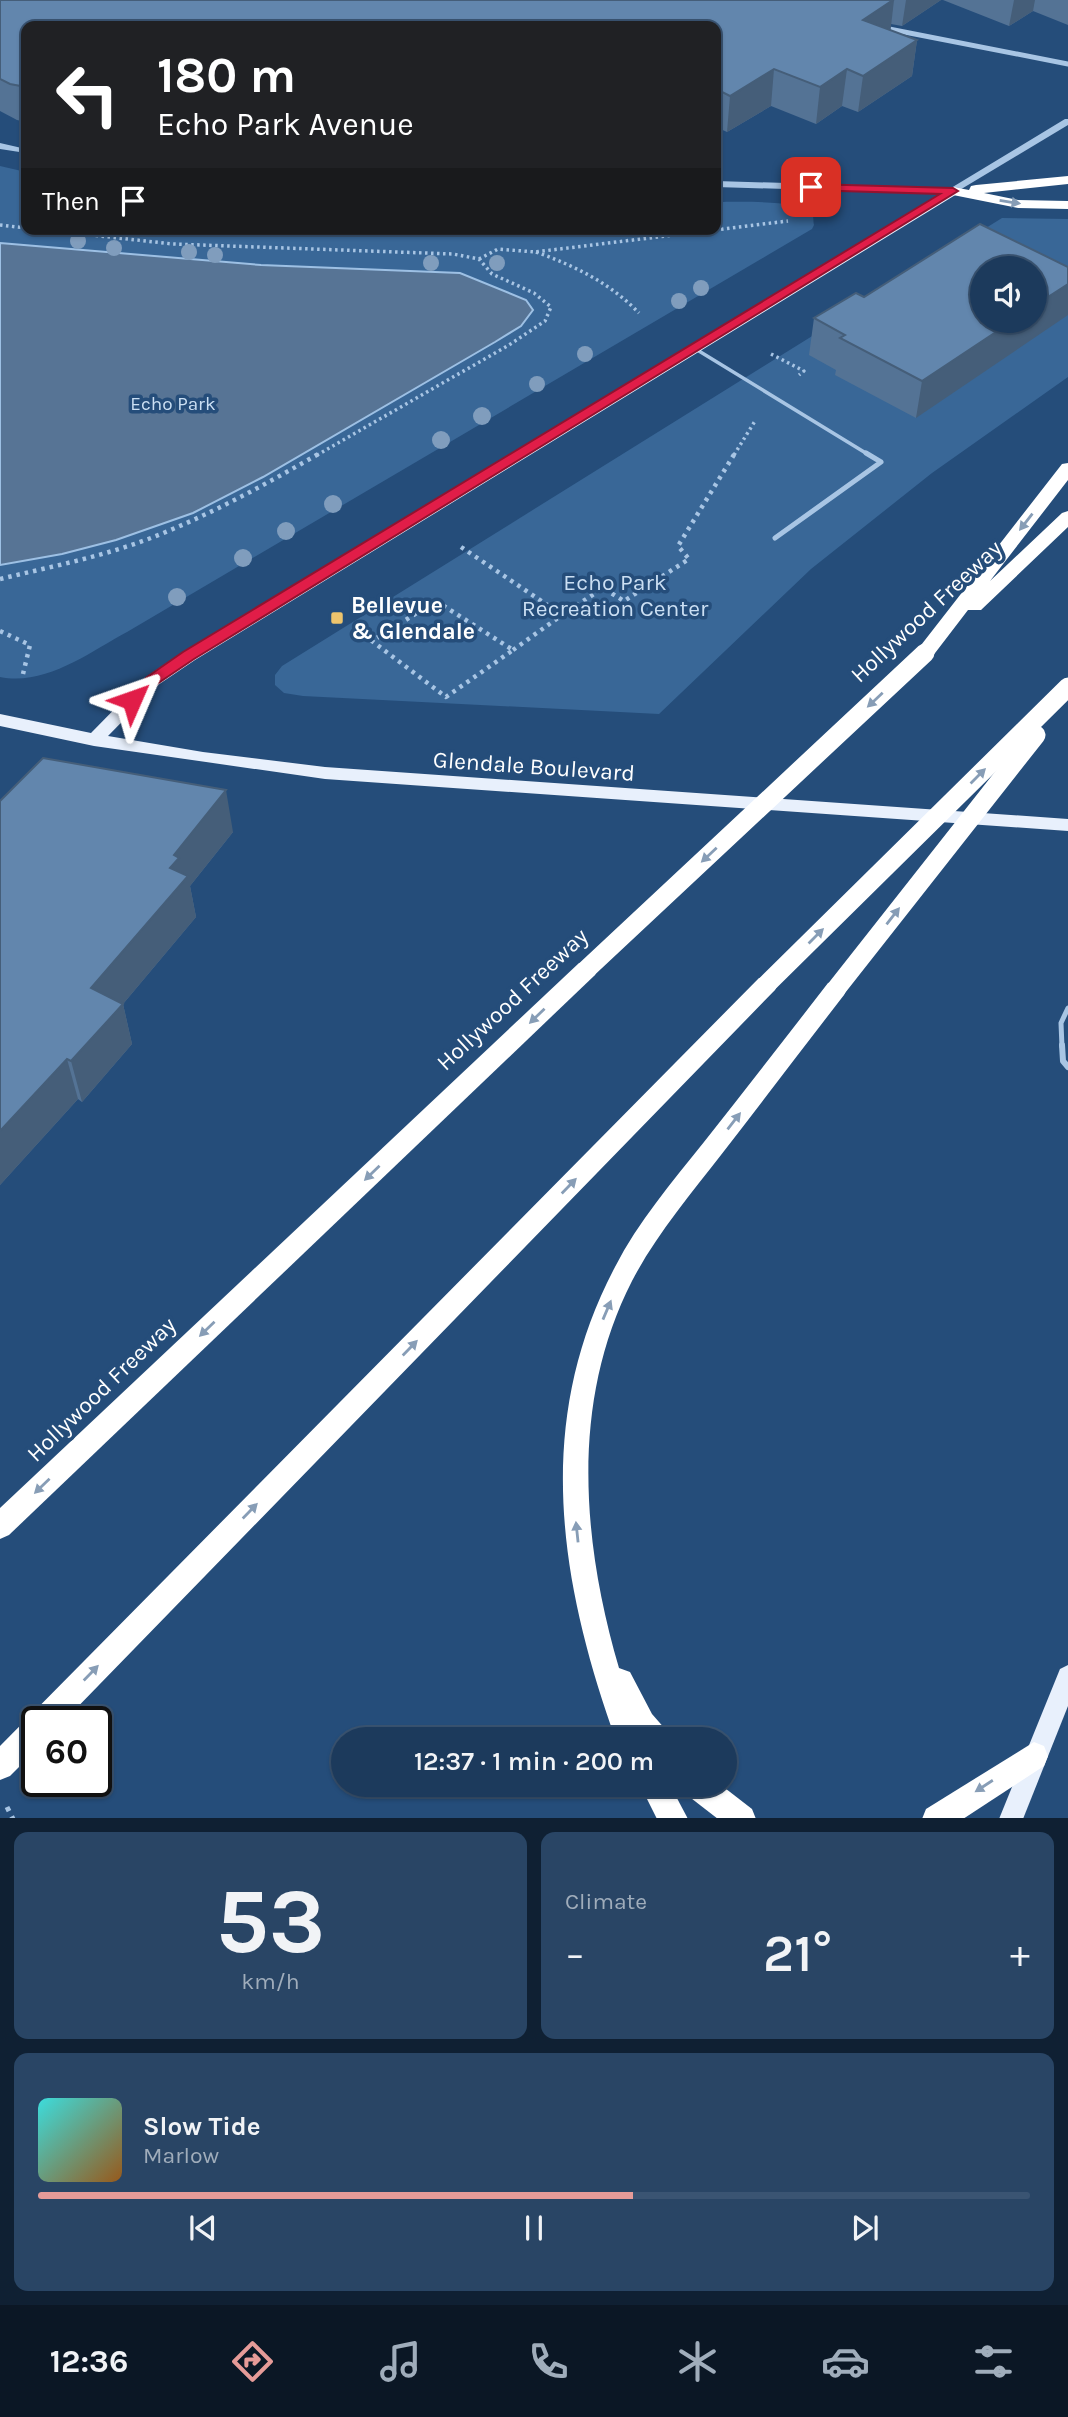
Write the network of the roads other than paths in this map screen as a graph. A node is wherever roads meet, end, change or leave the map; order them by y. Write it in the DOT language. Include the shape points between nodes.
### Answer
graph roads {
  1 [pos="876,27"];
  2 [pos="1068,64"];
  3 [pos="1068,121"];
  4 [pos="0,146"];
  5 [pos="21,150"];
  6 [pos="1068,180"];
  7 [pos="721,184"];
  8 [pos="953,191"];
  9 [pos="1068,205"];
  10 [pos="694,348"];
  11 [pos="1068,468"];
  12 [pos="1068,517"];
  13 [pos="775,538"];
  14 [pos="925,653"];
  15 [pos="1068,687"];
  16 [pos="1068,694"];
  17 [pos="0,720"];
  18 [pos="94,740"];
  19 [pos="1068,825"];
  20 [pos="1068,1008"];
  21 [pos="1068,1067"];
  22 [pos="0,1526"];
  23 [pos="582,1581"];
  24 [pos="1068,1677"];
  25 [pos="59,1706"];
  26 [pos="625,1727"];
  27 [pos="645,1727"];
  28 [pos="21,1745"];
  29 [pos="1034,1756"];
  30 [pos="0,1766"];
  31 [pos="661,1797"];
  32 [pos="714,1797"];
  33 [pos="674,1818"];
  34 [pos="742,1818"];
  35 [pos="936,1818"];
  36 [pos="1011,1818"];
  1 -- 2 [label="street"];
  3 -- 8 [label="street"];
  4 -- 5 [label="street"];
  6 -- 8 [label="highway"];
  7 -- 8 [label="street"];
  8 -- 9 [label="highway, one-way" via="1018,204"];
  8 -- 10 [label="main road"];
  10 -- 13 [label="lane" via="880,461"];
  10 -- 18 [label="main road" via="188,656 152,681"];
  11 -- 14 [label="highway, one-way"];
  12 -- 14 [label="highway, Hollywood Freeway"];
  14 -- 22 [label="highway, Hollywood Freeway, one-way, bridge"];
  25 -- 15 [label="highway, one-way, bridge" via="767,984"];
  23 -- 16 [label="highway, one-way, bridge" via="573,1492 577,1412 595,1338 625,1270 660,1216"];
  17 -- 18 [label="main road, Glendale Boulevard"];
  18 -- 19 [label="main road, Glendale Boulevard" via="325,773"];
  20 -- 21 [label="lane" via="1061,1023 1063,1061"];
  23 -- 26 [label="highway" via="606,1678"];
  23 -- 27 [label="highway" via="605,1652"];
  24 -- 29 [label="main road"];
  28 -- 30 [label="highway"];
  29 -- 35 [label="highway, one-way"];
  29 -- 36 [label="main road"];
  31 -- 33 [label="highway"];
  32 -- 34 [label="highway"];
}
